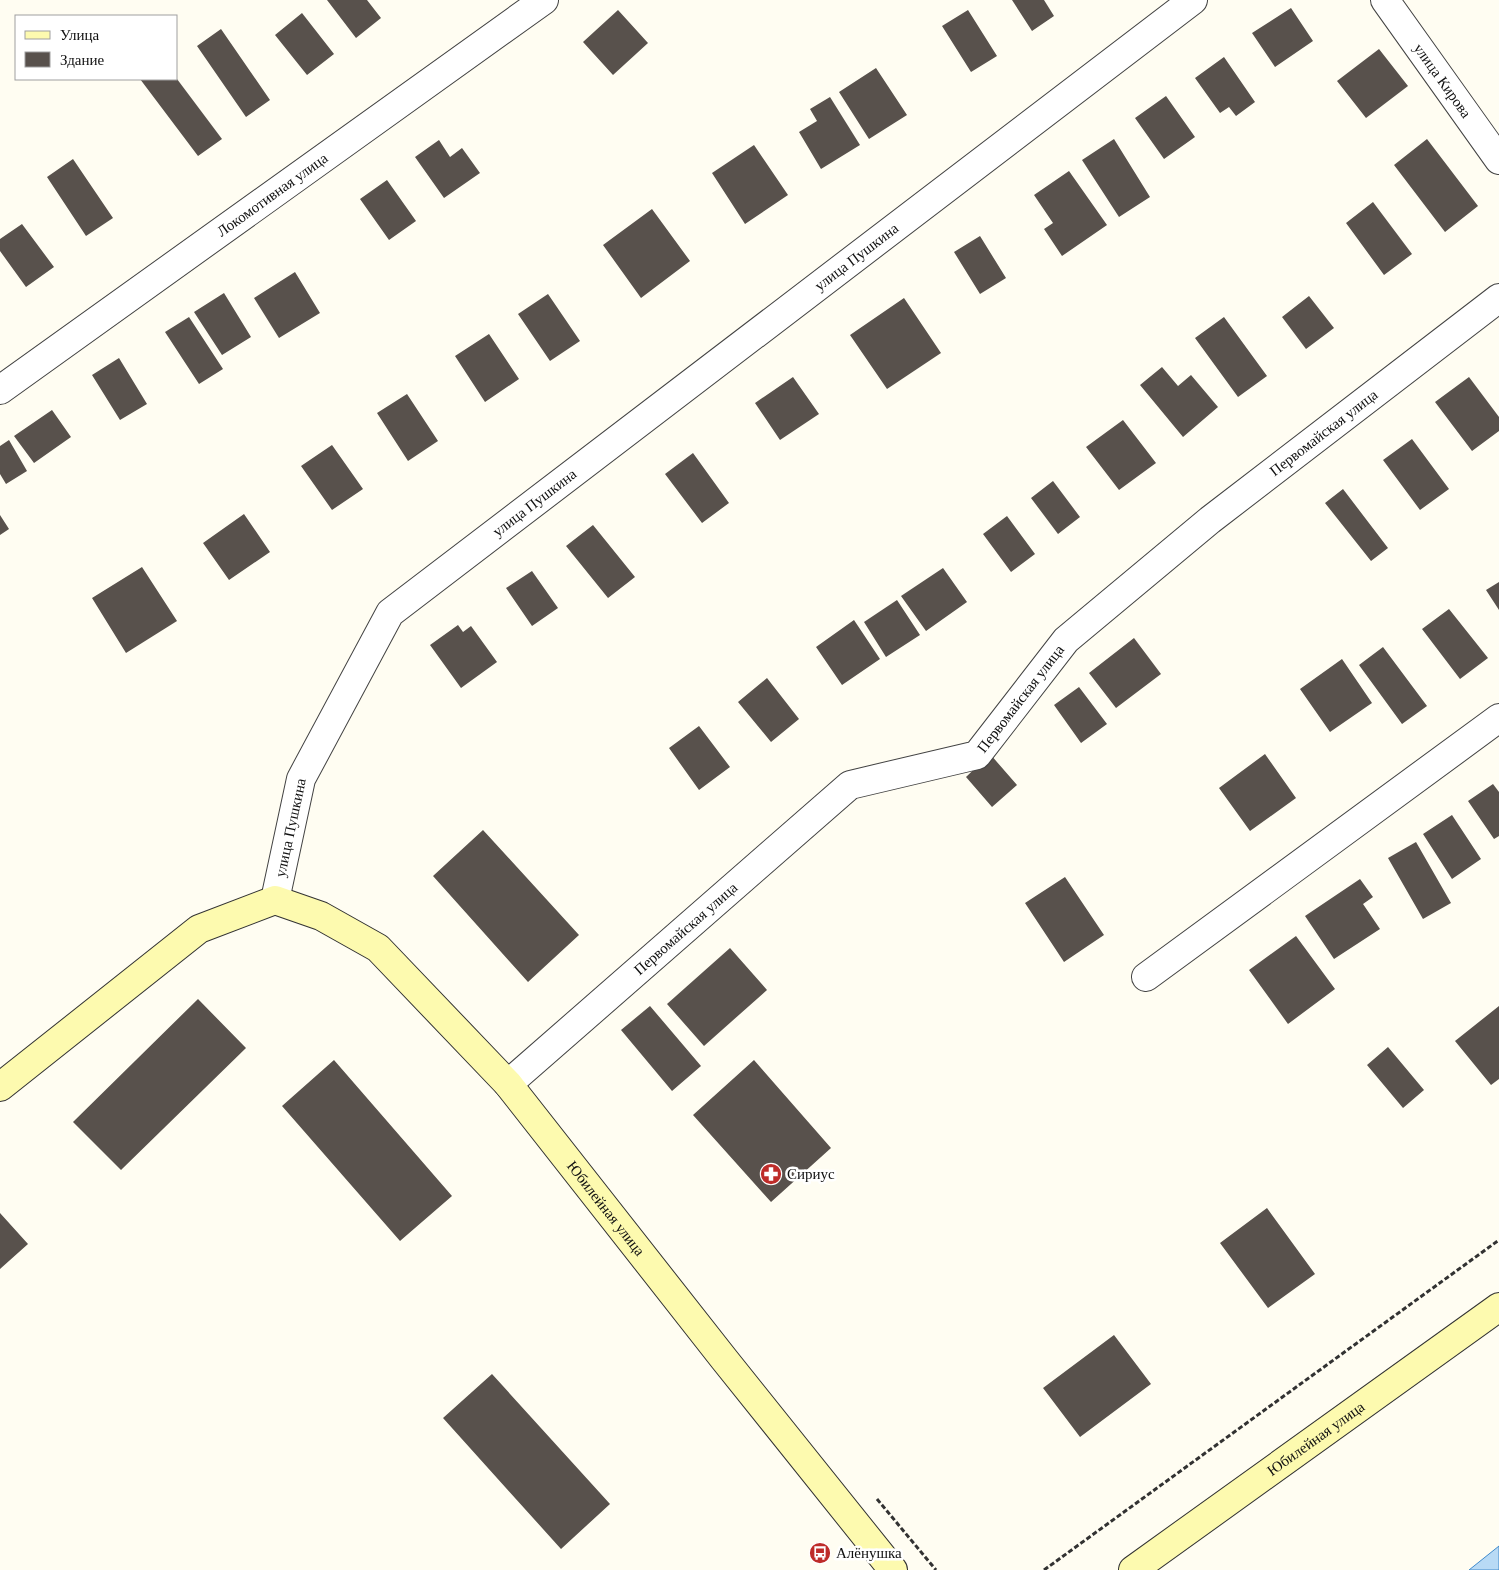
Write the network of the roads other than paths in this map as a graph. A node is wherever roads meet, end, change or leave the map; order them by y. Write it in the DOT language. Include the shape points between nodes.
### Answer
graph roads {
  1 [pos="544,0"];
  2 [pos="1193,0"];
  3 [pos="1385,0"];
  4 [pos="1499,160"];
  5 [pos="1499,298"];
  6 [pos="0,390"];
  7 [pos="1499,718"];
  8 [pos="274,900"];
  9 [pos="1146,978"];
  10 [pos="508,1084"];
  11 [pos="0,1087"];
  12 [pos="1499,1307"];
  13 [pos="892,1570"];
  14 [pos="1133,1570"];
  1 -- 6 [label="street, Локомотивная улица"];
  2 -- 8 [label="street, улица Пушкина" via="390,614 300,779"];
  3 -- 4 [label="street, улица Кирова"];
  5 -- 10 [label="street, Первомайская улица" via="1210,520 1066,640 977,754 850,785"];
  7 -- 9 [label="street"];
  8 -- 10 [label="main road, Юбилейная улица" via="321,916 378,948"];
  8 -- 11 [label="main road" via="199,929"];
  10 -- 13 [label="main road, Юбилейная улица"];
  12 -- 14 [label="main road, Юбилейная улица"];
}
